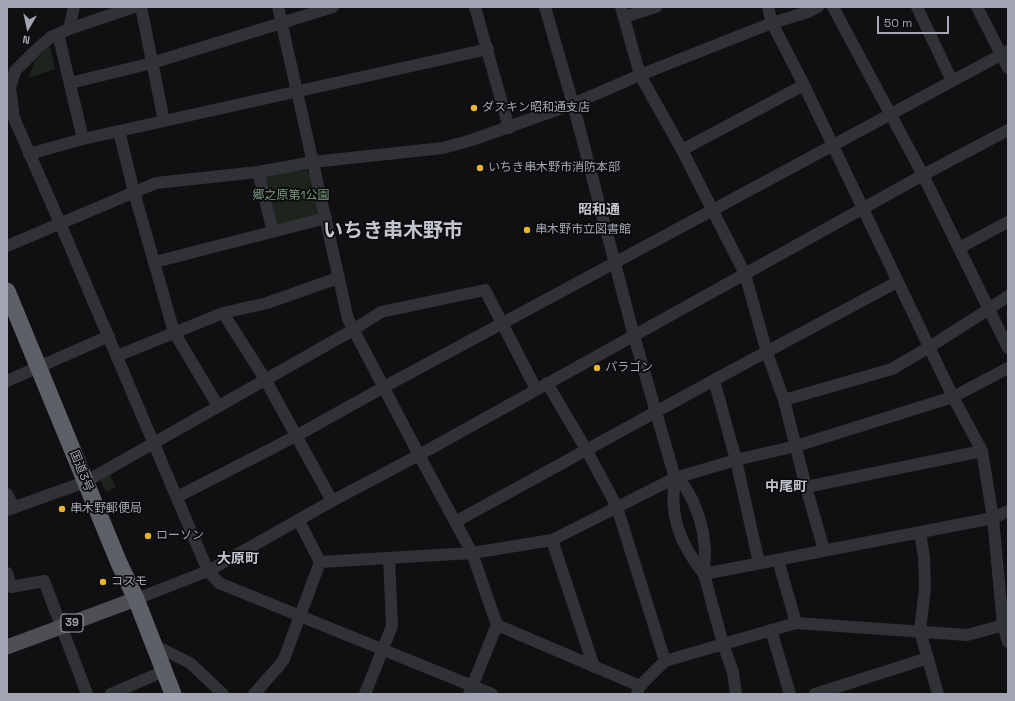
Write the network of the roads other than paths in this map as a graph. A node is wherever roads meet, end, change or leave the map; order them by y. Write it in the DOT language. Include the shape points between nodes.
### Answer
graph roads {
  1 [pos="74,7"];
  2 [pos="134,7"];
  3 [pos="141,7"];
  4 [pos="278,7"];
  5 [pos="333,7"];
  6 [pos="475,7"];
  7 [pos="545,7"];
  8 [pos="656,7"];
  9 [pos="768,7"];
  10 [pos="818,7"];
  11 [pos="833,7"];
  12 [pos="917,7"];
  13 [pos="977,7"];
  14 [pos="622,12"];
  15 [pos="282,23"];
  16 [pos="772,23"];
  17 [pos="64,31"];
  18 [pos="488,49"];
  19 [pos="1005,53"];
  20 [pos="152,63"];
  21 [pos="1008,68"];
  22 [pos="640,75"];
  23 [pos="952,81"];
  24 [pos="70,83"];
  25 [pos="804,85"];
  26 [pos="297,92"];
  27 [pos="573,104"];
  28 [pos="891,114"];
  29 [pos="164,121"];
  30 [pos="509,128"];
  31 [pos="1008,130"];
  32 [pos="119,131"];
  33 [pos="83,139"];
  34 [pos="832,146"];
  35 [pos="682,150"];
  36 [pos="29,154"];
  37 [pos="313,162"];
  38 [pos="258,172"];
  39 [pos="923,175"];
  40 [pos="134,192"];
  41 [pos="862,209"];
  42 [pos="712,210"];
  43 [pos="326,218"];
  44 [pos="1008,222"];
  45 [pos="60,223"];
  46 [pos="273,232"];
  47 [pos="7,246"];
  48 [pos="959,248"];
  49 [pos="155,262"];
  50 [pos="614,263"];
  51 [pos="745,274"];
  52 [pos="338,278"];
  53 [pos="897,282"];
  54 [pos="7,291"];
  55 [pos="1008,296"];
  56 [pos="989,310"];
  57 [pos="223,313"];
  58 [pos="503,324"];
  59 [pos="353,330"];
  60 [pos="174,332"];
  61 [pos="109,336"];
  62 [pos="634,336"];
  63 [pos="929,348"];
  64 [pos="1008,348"];
  65 [pos="767,353"];
  66 [pos="117,356"];
  67 [pos="38,367"];
  68 [pos="1008,368"];
  69 [pos="265,380"];
  70 [pos="714,380"];
  71 [pos="7,381"];
  72 [pos="547,383"];
  73 [pos="384,387"];
  74 [pos="536,389"];
  75 [pos="953,397"];
  76 [pos="784,400"];
  77 [pos="218,406"];
  78 [pos="657,412"];
  79 [pos="296,436"];
  80 [pos="154,444"];
  81 [pos="796,446"];
  82 [pos="982,450"];
  83 [pos="587,451"];
  84 [pos="419,455"];
  85 [pos="736,460"];
  86 [pos="675,478"];
  87 [pos="85,482"];
  88 [pos="806,487"];
  89 [pos="7,494"];
  90 [pos="177,496"];
  91 [pos="332,501"];
  92 [pos="10,508"];
  93 [pos="617,508"];
  94 [pos="1008,510"];
  95 [pos="993,518"];
  96 [pos="299,521"];
  97 [pos="455,522"];
  98 [pos="920,532"];
  99 [pos="552,540"];
  100 [pos="824,550"];
  101 [pos="472,553"];
  102 [pos="389,558"];
  103 [pos="778,560"];
  104 [pos="320,562"];
  105 [pos="759,563"];
  106 [pos="208,571"];
  107 [pos="7,573"];
  108 [pos="704,574"];
  109 [pos="9,587"];
  110 [pos="136,599"];
  111 [pos="300,616"];
  112 [pos="796,623"];
  113 [pos="497,625"];
  114 [pos="1006,625"];
  115 [pos="62,627"];
  116 [pos="771,630"];
  117 [pos="920,631"];
  118 [pos="1008,642"];
  119 [pos="723,644"];
  120 [pos="154,645"];
  121 [pos="7,647"];
  122 [pos="382,650"];
  123 [pos="928,658"];
  124 [pos="665,661"];
  125 [pos="594,668"];
  126 [pos="164,671"];
  127 [pos="471,690"];
  128 [pos="639,690"];
  129 [pos="87,694"];
  130 [pos="111,694"];
  131 [pos="174,694"];
  132 [pos="223,694"];
  133 [pos="254,694"];
  134 [pos="365,694"];
  135 [pos="492,694"];
  136 [pos="736,694"];
  137 [pos="790,694"];
  138 [pos="815,694"];
  139 [pos="938,694"];
  1 -- 17 [label="street"];
  2 -- 17 [label="street"];
  3 -- 20 [label="street"];
  4 -- 15 [label="street"];
  5 -- 15 [label="street"];
  6 -- 18 [label="street"];
  7 -- 27 [label="street"];
  8 -- 14 [label="street"];
  9 -- 16 [label="street"];
  10 -- 16 [label="street"];
  11 -- 28 [label="street"];
  12 -- 23 [label="street"];
  13 -- 19 [label="street"];
  14 -- 22 [label="street"];
  15 -- 20 [label="street"];
  15 -- 26 [label="street"];
  16 -- 22 [label="street"];
  16 -- 25 [label="street"];
  17 -- 24 [label="street"];
  17 -- 36 [label="street" via="51,37 16,71 10,88 14,118"];
  18 -- 26 [label="street"];
  18 -- 30 [label="street"];
  19 -- 21 [label="street"];
  19 -- 23 [label="street"];
  20 -- 24 [label="street"];
  20 -- 29 [label="street"];
  22 -- 27 [label="street"];
  22 -- 35 [label="street"];
  23 -- 28 [label="street"];
  24 -- 33 [label="street"];
  25 -- 34 [label="street"];
  25 -- 35 [label="street"];
  26 -- 29 [label="street"];
  26 -- 37 [label="street"];
  27 -- 30 [label="street"];
  27 -- 50 [label="street"];
  28 -- 34 [label="street"];
  28 -- 39 [label="street"];
  29 -- 32 [label="street"];
  30 -- 37 [label="street" via="443,148"];
  31 -- 39 [label="street"];
  32 -- 33 [label="street"];
  32 -- 40 [label="street"];
  33 -- 36 [label="street"];
  34 -- 41 [label="street"];
  34 -- 42 [label="street"];
  35 -- 42 [label="street"];
  36 -- 45 [label="street"];
  37 -- 38 [label="street"];
  37 -- 43 [label="street"];
  38 -- 40 [label="street" via="156,183"];
  38 -- 46 [label="street"];
  39 -- 41 [label="street"];
  39 -- 48 [label="street"];
  40 -- 45 [label="street"];
  40 -- 49 [label="street"];
  41 -- 51 [label="street"];
  41 -- 53 [label="street"];
  42 -- 50 [label="street"];
  42 -- 51 [label="street"];
  43 -- 46 [label="street"];
  43 -- 52 [label="street"];
  44 -- 48 [label="street"];
  45 -- 47 [label="street"];
  45 -- 61 [label="street"];
  46 -- 49 [label="street"];
  48 -- 56 [label="street"];
  49 -- 60 [label="street"];
  50 -- 58 [label="street"];
  50 -- 62 [label="street"];
  51 -- 62 [label="street"];
  51 -- 65 [label="street"];
  52 -- 57 [label="street" via="267,303"];
  52 -- 59 [label="street"];
  53 -- 63 [label="street"];
  53 -- 65 [label="street"];
  54 -- 67 [label="highway, 国道3号"];
  55 -- 56 [label="street"];
  56 -- 63 [label="street"];
  56 -- 64 [label="street"];
  57 -- 60 [label="street"];
  57 -- 69 [label="street"];
  58 -- 59 [label="street" via="485,290 381,312"];
  58 -- 73 [label="street"];
  58 -- 74 [label="street"];
  59 -- 69 [label="street"];
  59 -- 73 [label="street"];
  60 -- 66 [label="street"];
  60 -- 77 [label="street"];
  61 -- 66 [label="street"];
  61 -- 67 [label="street"];
  62 -- 72 [label="street"];
  62 -- 78 [label="street"];
  63 -- 75 [label="street"];
  63 -- 76 [label="street" via="892,369"];
  65 -- 70 [label="street"];
  65 -- 76 [label="street"];
  66 -- 80 [label="street"];
  67 -- 71 [label="street"];
  67 -- 87 [label="highway, 国道3号"];
  68 -- 75 [label="street"];
  69 -- 77 [label="street"];
  69 -- 79 [label="street"];
  70 -- 78 [label="street"];
  70 -- 85 [label="street"];
  72 -- 74 [label="street"];
  72 -- 83 [label="street"];
  73 -- 79 [label="street"];
  73 -- 84 [label="street"];
  74 -- 84 [label="street"];
  75 -- 81 [label="street"];
  75 -- 82 [label="street"];
  76 -- 81 [label="street"];
  77 -- 80 [label="street"];
  78 -- 83 [label="street"];
  78 -- 86 [label="street"];
  79 -- 90 [label="street"];
  79 -- 91 [label="street"];
  80 -- 87 [label="street"];
  80 -- 90 [label="street"];
  81 -- 85 [label="street"];
  81 -- 88 [label="street"];
  82 -- 88 [label="street"];
  82 -- 95 [label="street"];
  83 -- 93 [label="street"];
  83 -- 97 [label="street"];
  84 -- 91 [label="street"];
  84 -- 97 [label="street"];
  85 -- 86 [label="street"];
  85 -- 105 [label="street"];
  86 -- 93 [label="street"];
  86 -- 108 [label="street" via="685,487 699,517 705,550"];
  86 -- 108 [label="street" via="672,494 680,538"];
  87 -- 92 [label="street"];
  87 -- 110 [label="highway, 国道3号" via="118,563"];
  88 -- 100 [label="street"];
  89 -- 92 [label="street"];
  90 -- 106 [label="street"];
  91 -- 96 [label="street"];
  93 -- 99 [label="street"];
  93 -- 124 [label="street"];
  94 -- 95 [label="street"];
  95 -- 98 [label="street"];
  95 -- 114 [label="street"];
  96 -- 104 [label="street"];
  96 -- 106 [label="street"];
  97 -- 101 [label="street"];
  98 -- 100 [label="street"];
  98 -- 117 [label="street" via="925,588"];
  99 -- 101 [label="street"];
  99 -- 125 [label="street"];
  100 -- 103 [label="street"];
  101 -- 102 [label="street"];
  101 -- 113 [label="street"];
  102 -- 104 [label="street"];
  102 -- 122 [label="street" via="392,626"];
  103 -- 105 [label="street"];
  103 -- 112 [label="street"];
  104 -- 111 [label="street"];
  105 -- 108 [label="street"];
  106 -- 110 [label="street"];
  106 -- 111 [label="street" via="219,583"];
  107 -- 109 [label="street"];
  108 -- 119 [label="street"];
  109 -- 115 [label="street" via="44,581"];
  110 -- 115 [label="main road, 39"];
  110 -- 120 [label="highway, 国道3号"];
  111 -- 122 [label="street"];
  111 -- 133 [label="street" via="284,659"];
  112 -- 116 [label="street"];
  112 -- 117 [label="street"];
  113 -- 125 [label="street"];
  113 -- 127 [label="street"];
  114 -- 117 [label="street" via="968,634"];
  114 -- 118 [label="street"];
  115 -- 121 [label="main road, 39"];
  115 -- 129 [label="street"];
  116 -- 119 [label="street"];
  116 -- 137 [label="street"];
  117 -- 123 [label="street"];
  119 -- 124 [label="street"];
  119 -- 136 [label="street" via="733,672"];
  120 -- 126 [label="highway, 国道3号"];
  120 -- 132 [label="street" via="190,663"];
  122 -- 127 [label="street"];
  122 -- 134 [label="street"];
  123 -- 138 [label="street"];
  123 -- 139 [label="street"];
  124 -- 128 [label="street"];
  125 -- 128 [label="street"];
  126 -- 130 [label="street"];
  126 -- 131 [label="highway, 国道3号"];
  127 -- 135 [label="street"];
}
